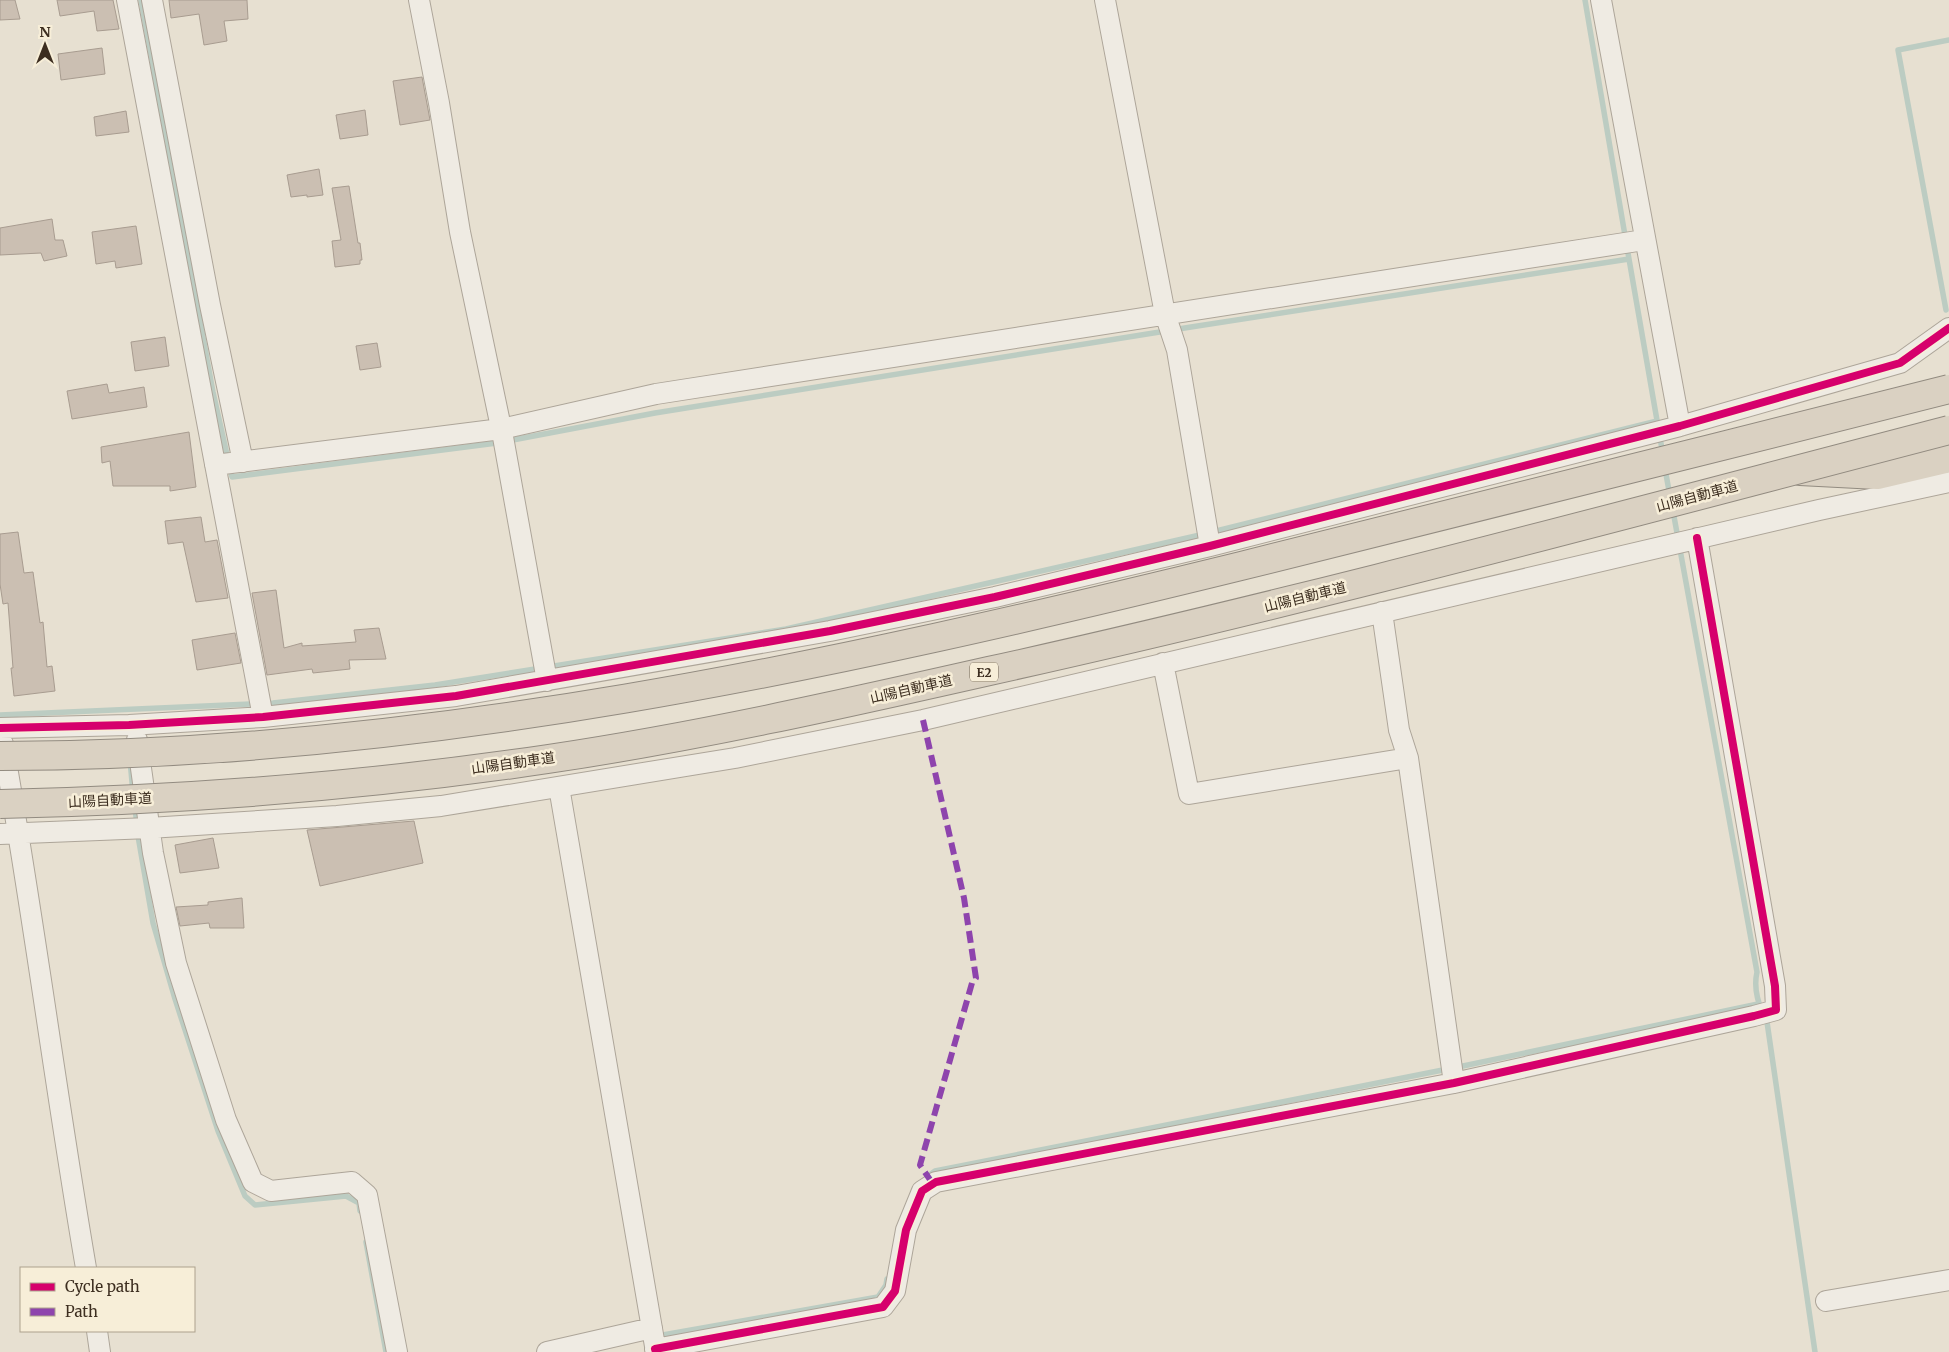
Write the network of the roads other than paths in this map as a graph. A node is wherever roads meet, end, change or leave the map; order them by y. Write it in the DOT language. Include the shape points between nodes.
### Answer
graph roads {
  1 [pos="128,0"];
  2 [pos="152,0"];
  3 [pos="419,0"];
  4 [pos="1105,0"];
  5 [pos="1601,0"];
  6 [pos="1632,242"];
  7 [pos="1168,324"];
  8 [pos="1949,328"];
  9 [pos="1949,389"];
  10 [pos="1674,428"];
  11 [pos="1949,430"];
  12 [pos="503,438"];
  13 [pos="1949,458"];
  14 [pos="229,464"];
  15 [pos="1795,470"];
  16 [pos="1949,482"];
  17 [pos="1208,537"];
  18 [pos="1684,541"];
  19 [pos="1382,612"];
  20 [pos="1163,663"];
  21 [pos="545,672"];
  22 [pos="262,708"];
  23 [pos="128,725"];
  24 [pos="0,727"];
  25 [pos="0,756"];
  26 [pos="1408,758"];
  27 [pos="559,787"];
  28 [pos="0,804"];
  29 [pos="140,828"];
  30 [pos="9,834"];
  31 [pos="1452,1072"];
  32 [pos="86,1267"];
  33 [pos="1949,1280"];
  34 [pos="1826,1301"];
  35 [pos="96,1332"];
  36 [pos="654,1340"];
  37 [pos="100,1352"];
  38 [pos="397,1352"];
  39 [pos="547,1352"];
  1 -- 14 [label="street"];
  2 -- 14 [label="street" via="210,304"];
  3 -- 12 [label="street" via="460,232"];
  4 -- 7 [label="street"];
  5 -- 6 [label="street"];
  6 -- 7 [label="street"];
  6 -- 10 [label="street"];
  7 -- 12 [label="street" via="656,394"];
  7 -- 17 [label="street" via="1176,350"];
  8 -- 10 [label="street" via="1900,363"];
  9 -- 25 [label="highway, bridge" via="1071,608 797,668 551,712 379,734 225,748"];
  10 -- 17 [label="street"];
  11 -- 15 [label="highway, 山陽自動車道 / E2, bridge"];
  12 -- 14 [label="street"];
  12 -- 21 [label="street"];
  13 -- 15 [label="highway, bridge" via="1876,475"];
  14 -- 22 [label="street"];
  15 -- 28 [label="highway, 山陽自動車道 / E2, bridge" via="1308,596 1072,653 782,717 550,758 385,780 225,794"];
  16 -- 18 [label="street"];
  17 -- 21 [label="street" via="995,596 830,631"];
  18 -- 19 [label="street"];
  18 -- 31 [label="street" via="1775,986 1776,1010"];
  19 -- 20 [label="street"];
  19 -- 26 [label="street" via="1399,730"];
  20 -- 26 [label="street" via="1189,794"];
  20 -- 27 [label="street" via="923,720 763,752"];
  21 -- 22 [label="street" via="456,696"];
  22 -- 23 [label="street"];
  23 -- 24 [label="street"];
  23 -- 29 [label="street"];
  24 -- 30 [label="street"];
  26 -- 31 [label="street"];
  27 -- 29 [label="street" via="431,807"];
  27 -- 36 [label="street"];
  29 -- 30 [label="street"];
  29 -- 38 [label="street" via="176,963 226,1120 252,1182 270,1192 352,1182 367,1195"];
  30 -- 32 [label="street"];
  31 -- 36 [label="street" via="936,1182 922,1192 906,1230 895,1291 883,1307"];
  33 -- 34 [label="street"];
  35 -- 37 [label="street"];
  36 -- 39 [label="street"];
}
